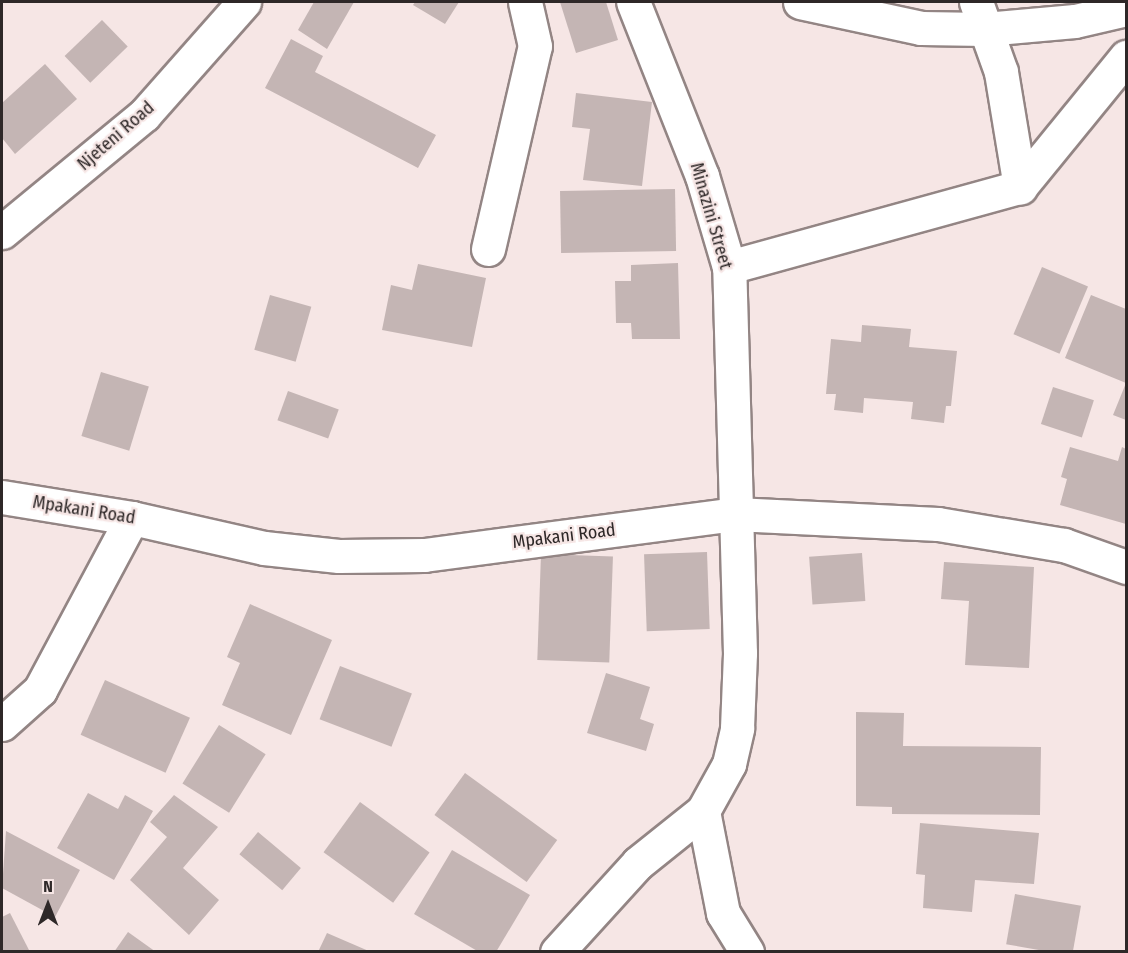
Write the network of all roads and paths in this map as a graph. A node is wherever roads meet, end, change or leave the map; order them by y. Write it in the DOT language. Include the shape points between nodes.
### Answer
graph roads {
  1 [pos="244,2"];
  2 [pos="525,2"];
  3 [pos="633,2"];
  4 [pos="800,2"];
  5 [pos="1126,9"];
  6 [pos="981,15"];
  7 [pos="1126,57"];
  8 [pos="1020,187"];
  9 [pos="2,232"];
  10 [pos="488,249"];
  11 [pos="729,267"];
  12 [pos="2,497"];
  13 [pos="735,514"];
  14 [pos="132,518"];
  15 [pos="1126,567"];
  16 [pos="2,724"];
  17 [pos="703,811"];
  18 [pos="557,951"];
  19 [pos="747,951"];
  1 -- 9 [label="street, Njeteni Road" via="144,116"];
  2 -- 10 [label="street" via="535,46"];
  3 -- 11 [label="street, Minazini Street" via="702,176"];
  4 -- 6 [label="street" via="921,28"];
  5 -- 6 [label="street" via="1075,21"];
  6 -- 8 [label="street" via="1006,94"];
  7 -- 8 [label="street"];
  8 -- 11 [label="street"];
  11 -- 13 [label="street, Minazini Street"];
  12 -- 14 [label="street, Mpakani Road"];
  13 -- 14 [label="street, Mpakani Road" via="424,555 339,556 264,548"];
  13 -- 15 [label="street, Mpakani Road" via="938,524 1064,545"];
  13 -- 17 [label="street, Minazini Street" via="740,653 736,728 729,764"];
  14 -- 16 [label="street" via="40,690"];
  17 -- 18 [label="street" via="638,863"];
  17 -- 19 [label="street" via="723,913"];
}
